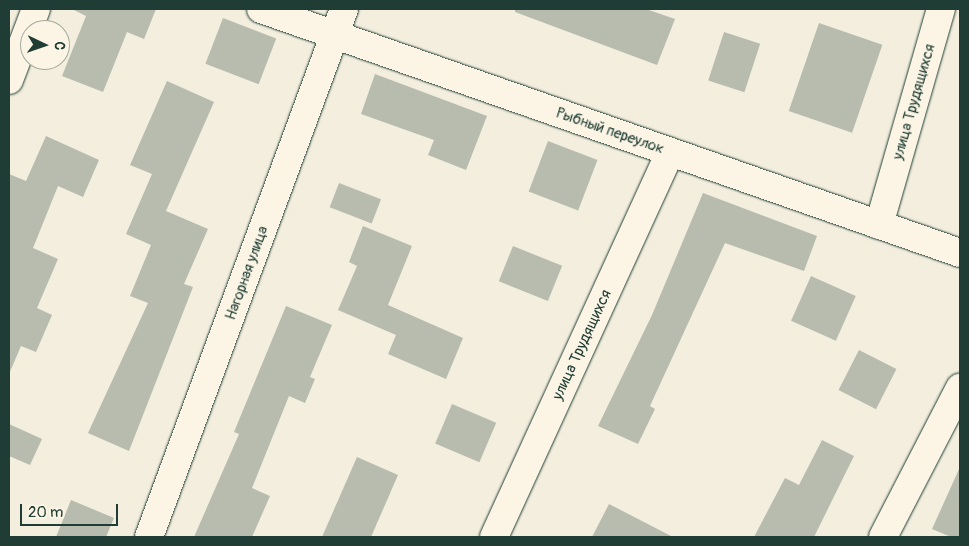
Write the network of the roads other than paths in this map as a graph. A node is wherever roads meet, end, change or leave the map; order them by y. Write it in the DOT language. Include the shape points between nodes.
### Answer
graph roads {
  1 [pos="36,9"];
  2 [pos="261,9"];
  3 [pos="344,9"];
  4 [pos="941,9"];
  5 [pos="334,36"];
  6 [pos="9,80"];
  7 [pos="670,152"];
  8 [pos="879,225"];
  9 [pos="960,253"];
  10 [pos="960,388"];
  11 [pos="149,537"];
  12 [pos="494,537"];
  13 [pos="883,537"];
  1 -- 6 [label="street"];
  2 -- 5 [label="street, Рыбный переулок"];
  3 -- 5 [label="street, Нагорная улица"];
  4 -- 8 [label="street, улица Трудящихся"];
  5 -- 7 [label="street, Рыбный переулок"];
  5 -- 11 [label="street, Нагорная улица"];
  7 -- 8 [label="street, Рыбный переулок"];
  7 -- 12 [label="street, улица Трудящихся"];
  8 -- 9 [label="street, Рыбный переулок"];
  10 -- 13 [label="street"];
}
